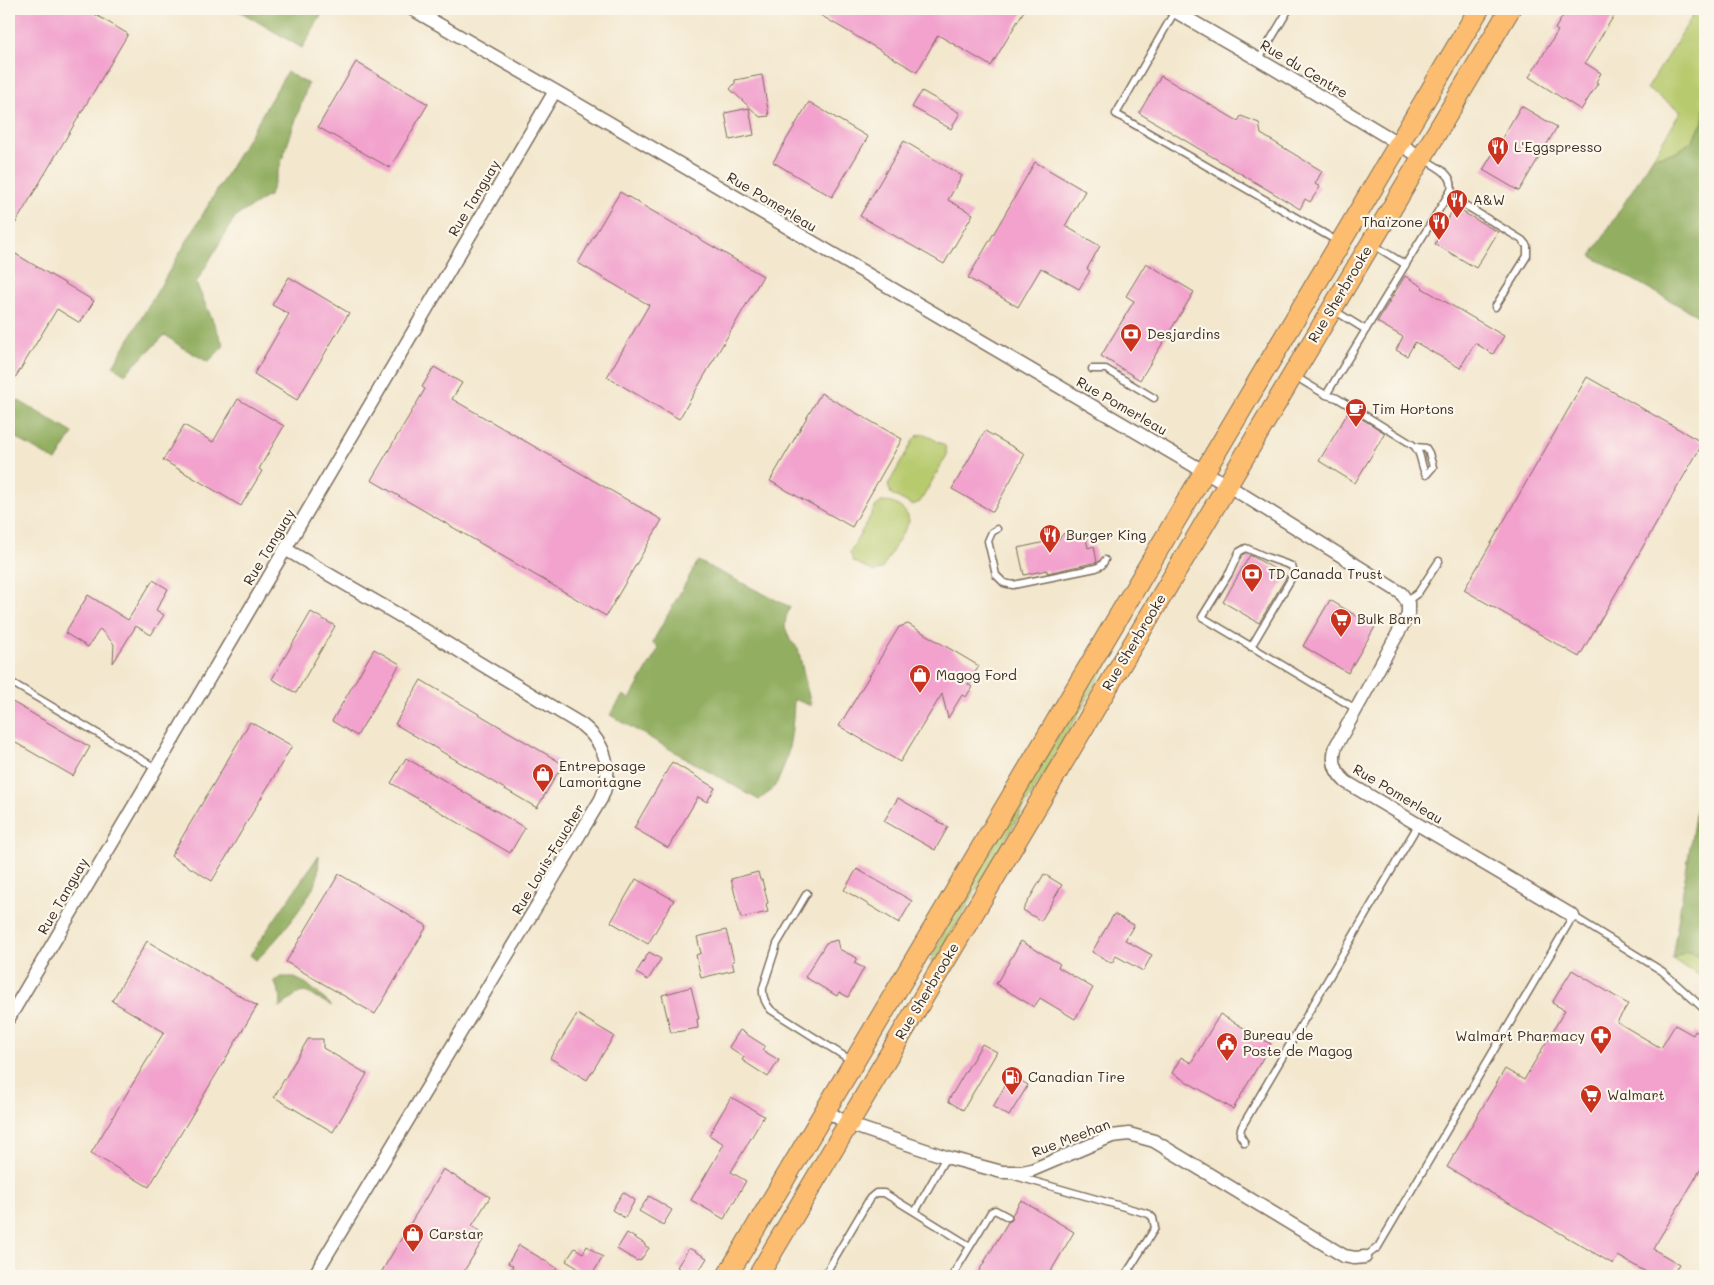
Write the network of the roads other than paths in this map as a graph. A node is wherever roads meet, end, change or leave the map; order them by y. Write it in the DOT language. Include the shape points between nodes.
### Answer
graph roads {
  1 [pos="412,9"];
  2 [pos="1289,9"];
  3 [pos="1479,9"];
  4 [pos="1510,9"];
  5 [pos="1173,10"];
  6 [pos="1259,59"];
  7 [pos="555,91"];
  8 [pos="1398,143"];
  9 [pos="1422,157"];
  10 [pos="1451,190"];
  11 [pos="1339,243"];
  12 [pos="1370,243"];
  13 [pos="1406,265"];
  14 [pos="1495,307"];
  15 [pos="1332,309"];
  16 [pos="1366,330"];
  17 [pos="1092,369"];
  18 [pos="1292,374"];
  19 [pos="1326,395"];
  20 [pos="1154,398"];
  21 [pos="1416,447"];
  22 [pos="1204,472"];
  23 [pos="1227,485"];
  24 [pos="998,529"];
  25 [pos="285,549"];
  26 [pos="1105,560"];
  27 [pos="1439,561"];
  28 [pos="1407,601"];
  29 [pos="1251,647"];
  30 [pos="9,681"];
  31 [pos="1356,709"];
  32 [pos="156,768"];
  33 [pos="1418,825"];
  34 [pos="807,893"];
  35 [pos="1573,916"];
  36 [pos="1705,1010"];
  37 [pos="9,1018"];
  38 [pos="855,1063"];
  39 [pos="827,1112"];
  40 [pos="848,1124"];
  41 [pos="1245,1143"];
  42 [pos="946,1156"];
  43 [pos="1002,1172"];
  44 [pos="915,1212"];
  45 [pos="1008,1217"];
  46 [pos="970,1246"];
  47 [pos="1365,1257"];
  48 [pos="314,1276"];
  49 [pos="727,1276"];
  50 [pos="758,1276"];
  51 [pos="824,1276"];
  52 [pos="952,1276"];
  53 [pos="1125,1276"];
  1 -- 7 [label="street, Rue Pomerleau"];
  2 -- 6 [label="lane"];
  3 -- 8 [label="main road, Rue Sherbrooke"];
  4 -- 9 [label="main road, Rue Sherbrooke"];
  5 -- 6 [label="street, Rue du Centre"];
  5 -- 11 [label="lane" via="1116,114"];
  6 -- 8 [label="street, Rue du Centre"];
  7 -- 22 [label="street, Rue Pomerleau"];
  7 -- 25 [label="street, Rue Tanguay"];
  8 -- 9 [label="street, Rue du Centre"];
  8 -- 11 [label="main road, Rue Sherbrooke"];
  9 -- 10 [label="lane" via="1449,176"];
  9 -- 12 [label="main road, Rue Sherbrooke"];
  10 -- 13 [label="lane"];
  10 -- 14 [label="lane" via="1460,202 1527,246 1526,256"];
  11 -- 22 [label="main road, Rue Sherbrooke"];
  12 -- 13 [label="lane"];
  12 -- 15 [label="main road, Rue Sherbrooke"];
  13 -- 16 [label="lane"];
  15 -- 16 [label="lane"];
  15 -- 18 [label="main road, Rue Sherbrooke"];
  16 -- 19 [label="lane"];
  17 -- 20 [label="lane" via="1106,369"];
  18 -- 19 [label="lane"];
  18 -- 23 [label="main road, Rue Sherbrooke"];
  19 -- 21 [label="lane" via="1337,398"];
  21 -- 21 [label="lane" via="1426,475 1433,467 1429,453 1426,448"];
  22 -- 23 [label="street, Rue Pomerleau"];
  22 -- 38 [label="main road, Rue Sherbrooke"];
  23 -- 28 [label="street, Rue Pomerleau" via="1401,593"];
  23 -- 40 [label="main road, Rue Sherbrooke"];
  24 -- 26 [label="lane" via="992,532 988,541 996,575 1004,584 1013,585 1096,568"];
  25 -- 32 [label="street, Rue Tanguay"];
  25 -- 48 [label="street, Rue Louis-Faucher" via="582,725 603,749 608,770 601,799"];
  27 -- 28 [label="lane" via="1418,593"];
  28 -- 31 [label="street, Rue Pomerleau" via="1408,615"];
  29 -- 29 [label="lane" via="1202,617 1241,549 1246,548 1292,566 1294,574"];
  29 -- 31 [label="lane"];
  30 -- 32 [label="lane"];
  31 -- 33 [label="street, Rue Pomerleau" via="1335,749 1337,771 1346,782"];
  32 -- 37 [label="street, Rue Tanguay"];
  33 -- 35 [label="street, Rue Pomerleau"];
  33 -- 41 [label="lane" via="1241,1128 1240,1135"];
  34 -- 38 [label="lane" via="775,948 763,988 764,1000 771,1010"];
  35 -- 36 [label="lane" via="1662,971"];
  35 -- 47 [label="lane" via="1378,1247"];
  38 -- 39 [label="main road, Rue Sherbrooke"];
  39 -- 40 [label="street, Rue Meehan"];
  39 -- 49 [label="main road, Rue Sherbrooke"];
  40 -- 42 [label="street, Rue Meehan"];
  40 -- 50 [label="main road, Rue Sherbrooke"];
  42 -- 43 [label="street, Rue Meehan"];
  42 -- 44 [label="lane"];
  43 -- 47 [label="street, Rue Meehan" via="1032,1170 1112,1136 1138,1136 1154,1141 1344,1256"];
  43 -- 53 [label="lane" via="1149,1214 1156,1223 1155,1228"];
  44 -- 46 [label="lane"];
  44 -- 51 [label="lane" via="884,1193 872,1195"];
  45 -- 46 [label="lane" via="992,1211"];
  46 -- 52 [label="lane"];
}
